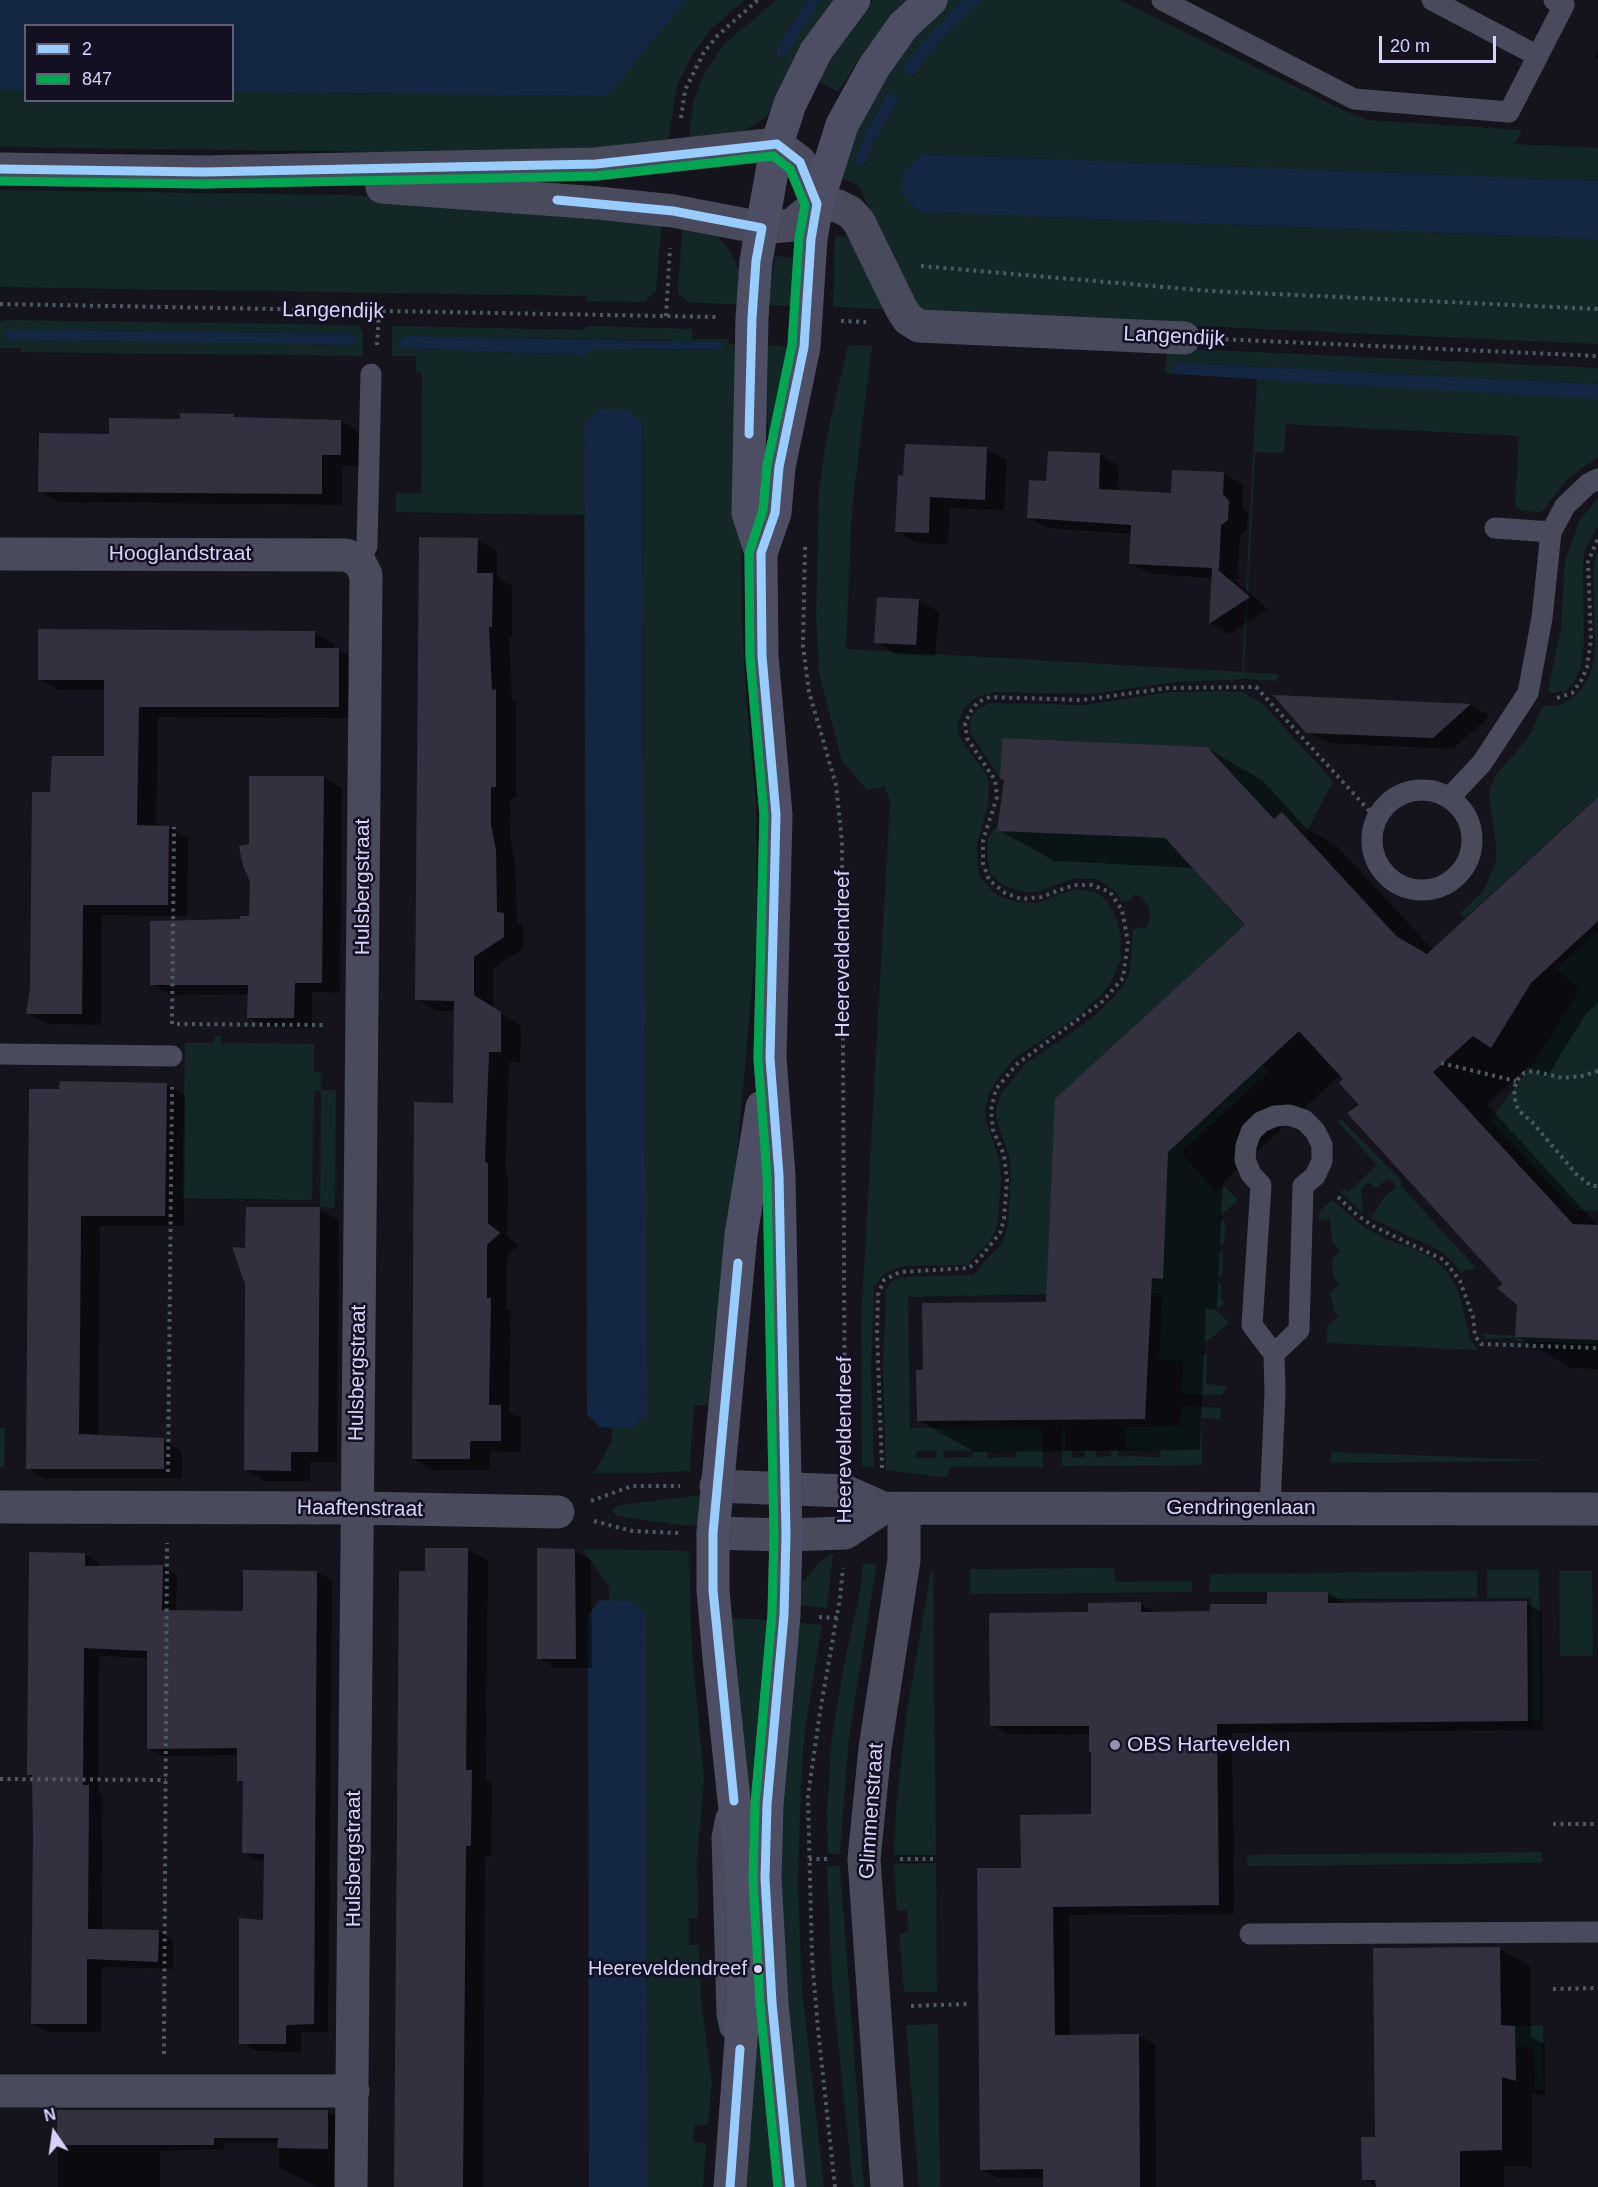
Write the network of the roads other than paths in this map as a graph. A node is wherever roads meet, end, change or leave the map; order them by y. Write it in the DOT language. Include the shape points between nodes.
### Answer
graph roads {
  1 [pos="854,0"];
  2 [pos="931,0"];
  3 [pos="1162,0"];
  4 [pos="1432,0"];
  5 [pos="1554,0"];
  6 [pos="1538,56"];
  7 [pos="777,144"];
  8 [pos="0,169"];
  9 [pos="204,172"];
  10 [pos="817,204"];
  11 [pos="762,228"];
  12 [pos="1184,338"];
  13 [pos="371,374"];
  14 [pos="1598,479"];
  15 [pos="1496,528"];
  16 [pos="1551,532"];
  17 [pos="761,553"];
  18 [pos="0,554"];
  19 [pos="359,561"];
  20 [pos="1450,797"];
  21 [pos="0,1054"];
  22 [pos="172,1056"];
  23 [pos="770,1058"];
  24 [pos="1274,1354"];
  25 [pos="716,1486"];
  26 [pos="785,1489"];
  27 [pos="1270,1507"];
  28 [pos="0,1508"];
  29 [pos="357,1508"];
  30 [pos="894,1508"];
  31 [pos="1598,1509"];
  32 [pos="558,1512"];
  33 [pos="713,1533"];
  34 [pos="786,1535"];
  35 [pos="1598,1932"];
  36 [pos="1250,1934"];
  37 [pos="0,2091"];
  38 [pos="352,2091"];
  39 [pos="351,2187"];
  40 [pos="730,2187"];
  41 [pos="790,2187"];
  42 [pos="887,2187"];
  1 -- 7 [label="street" via="816,51 790,104"];
  2 -- 10 [label="street" via="903,26 874,67 842,125"];
  3 -- 6 [label="lane" via="1354,99 1509,111"];
  4 -- 6 [label="lane"];
  5 -- 6 [label="lane" via="1564,5"];
  7 -- 9 [label="street" via="597,164"];
  7 -- 10 [label="street" via="800,162"];
  7 -- 11 [label="street"];
  8 -- 9 [label="street"];
  9 -- 11 [label="street" via="598,202"];
  10 -- 11 [label="street" via="792,225"];
  10 -- 12 [label="street, Langendijk" via="838,206 859,222 905,314 919,326"];
  10 -- 17 [label="street" via="804,347 779,467 775,513"];
  11 -- 17 [label="street" via="752,318 748,452 748,513"];
  13 -- 19 [label="lane" via="367,546"];
  14 -- 16 [label="lane" via="1565,506"];
  15 -- 16 [label="lane"];
  16 -- 20 [label="lane" via="1542,618 1528,693 1482,763"];
  17 -- 23 [label="street" via="762,656 776,815"];
  18 -- 19 [label="street, Hooglandstraat" via="346,555"];
  19 -- 29 [label="street, Hulsbergstraat" via="366,575"];
  20 -- 20 [label="lane" via="1470,822 1473,840 1470,858 1461,873 1446,885 1428,890 1410,889 1394,882 1380,869 1373,852 1375,817 1389,801 1405,792 1421,789"];
  21 -- 22 [label="lane"];
  23 -- 25 [label="street" via="741,1235"];
  23 -- 26 [label="street" via="779,1175"];
  24 -- 24 [label="lane" via="1252,1325 1261,1185 1245,1160 1251,1132 1261,1122 1289,1115 1304,1120 1315,1131 1322,1145 1322,1161 1315,1176 1303,1186 1299,1330"];
  24 -- 27 [label="lane"];
  25 -- 26 [label="street, Gendringenlaan"];
  25 -- 33 [label="street"];
  26 -- 30 [label="street, Gendringenlaan" via="845,1491"];
  26 -- 34 [label="street"];
  27 -- 30 [label="street, Gendringenlaan"];
  27 -- 31 [label="street, Gendringenlaan"];
  28 -- 29 [label="street, Haaftenstraat"];
  29 -- 32 [label="street, Haaftenstraat"];
  29 -- 38 [label="street, Hulsbergstraat"];
  30 -- 34 [label="street" via="845,1533"];
  30 -- 42 [label="street, Glimmenstraat" via="904,1560 875,1748 864,1859"];
  33 -- 34 [label="street"];
  33 -- 40 [label="street" via="714,1600 742,1876 744,1972"];
  34 -- 41 [label="street" via="765,1878 772,2003"];
  35 -- 36 [label="lane"];
  37 -- 38 [label="street"];
  38 -- 39 [label="street, Hulsbergstraat"];
}
